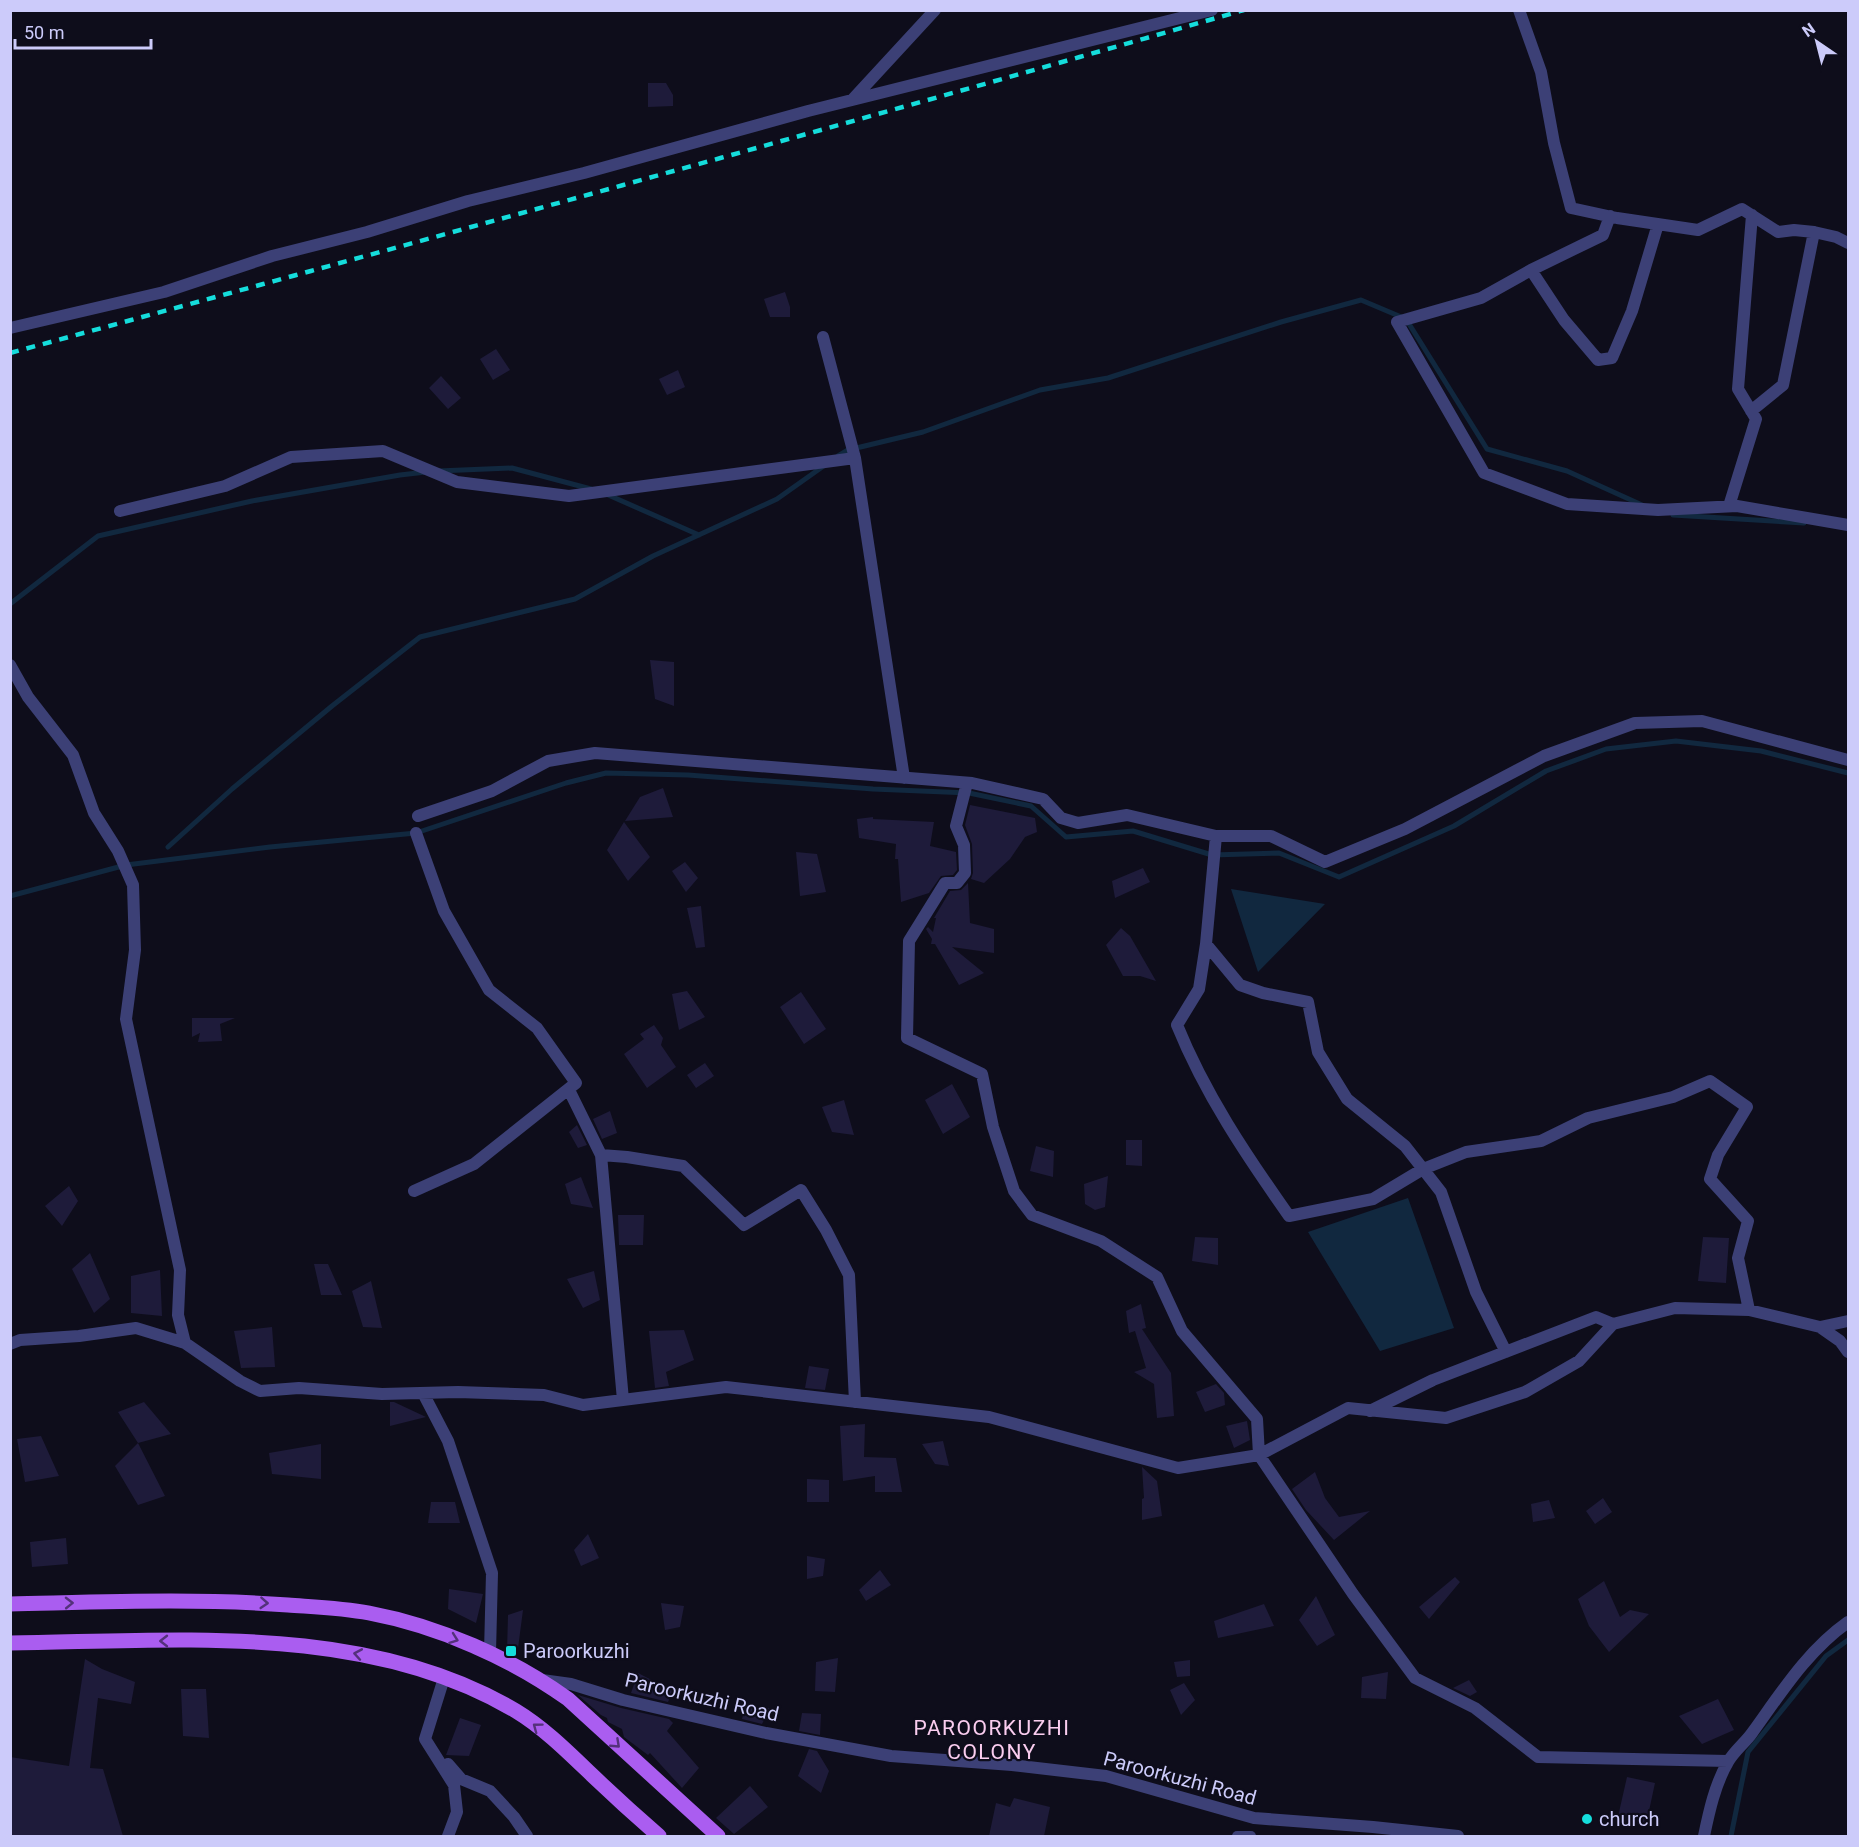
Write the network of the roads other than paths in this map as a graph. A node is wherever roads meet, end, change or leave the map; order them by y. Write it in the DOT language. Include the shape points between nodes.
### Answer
graph roads {
  1 [pos="935,10"];
  2 [pos="1212,10"];
  3 [pos="1519,10"];
  4 [pos="852,100"];
  5 [pos="1752,215"];
  6 [pos="1610,216"];
  7 [pos="1658,224"];
  8 [pos="1814,232"];
  9 [pos="1848,243"];
  10 [pos="1531,270"];
  11 [pos="10,328"];
  12 [pos="823,337"];
  13 [pos="1751,411"];
  14 [pos="855,458"];
  15 [pos="1729,506"];
  16 [pos="120,511"];
  17 [pos="1848,525"];
  18 [pos="10,665"];
  19 [pos="1848,760"];
  20 [pos="904,778"];
  21 [pos="967,783"];
  22 [pos="418,816"];
  23 [pos="416,833"];
  24 [pos="1216,836"];
  25 [pos="1206,944"];
  26 [pos="569,1090"];
  27 [pos="601,1155"];
  28 [pos="1423,1169"];
  29 [pos="414,1191"];
  30 [pos="1749,1310"];
  31 [pos="1848,1321"];
  32 [pos="1612,1324"];
  33 [pos="1820,1327"];
  34 [pos="185,1343"];
  35 [pos="10,1344"];
  36 [pos="1506,1352"];
  37 [pos="1848,1352"];
  38 [pos="423,1393"];
  39 [pos="623,1400"];
  40 [pos="855,1402"];
  41 [pos="1370,1411"];
  42 [pos="1259,1455"];
  43 [pos="10,1604"];
  44 [pos="1848,1622"];
  45 [pos="10,1643"];
  46 [pos="489,1652"];
  47 [pos="444,1678"];
  48 [pos="541,1680"];
  49 [pos="425,1739"];
  50 [pos="1728,1761"];
  51 [pos="448,1836"];
  52 [pos="527,1836"];
  53 [pos="658,1836"];
  54 [pos="718,1836"];
  55 [pos="1237,1836"];
  56 [pos="1251,1836"];
  57 [pos="1458,1836"];
  58 [pos="1704,1836"];
  1 -- 4 [label="street"];
  2 -- 4 [label="street"];
  3 -- 6 [label="street" via="1541,72 1571,208"];
  4 -- 11 [label="street" via="468,201 272,256 164,292"];
  5 -- 7 [label="street" via="1742,209 1698,230"];
  5 -- 8 [label="street" via="1778,232"];
  5 -- 13 [label="street" via="1738,389"];
  6 -- 7 [label="street"];
  6 -- 10 [label="street" via="1603,235"];
  7 -- 10 [label="street" via="1632,311 1612,358 1598,360 1564,320"];
  8 -- 9 [label="street"];
  8 -- 13 [label="street" via="1783,385"];
  10 -- 15 [label="street" via="1481,298 1397,322 1484,473 1567,504 1658,510"];
  12 -- 14 [label="street"];
  13 -- 15 [label="street" via="1756,419"];
  14 -- 16 [label="street" via="569,496 457,482 383,451 314,455 291,457 225,486"];
  14 -- 20 [label="street"];
  15 -- 17 [label="street"];
  18 -- 34 [label="street" via="28,697 73,755 94,813 133,885 135,950 126,1019 180,1270 178,1315"];
  19 -- 24 [label="street" via="1702,721 1635,723 1544,756 1405,829 1324,862 1271,836"];
  20 -- 21 [label="street"];
  20 -- 22 [label="street" via="595,753 548,761 492,791"];
  21 -- 24 [label="street" via="1043,799 1061,818 1078,822 1127,815"];
  21 -- 42 [label="street" via="956,826 964,845 965,873 957,883 945,883 909,941 907,1038 982,1074 993,1127 1014,1191 1032,1215 1101,1241 1156,1277 1182,1331 1257,1419"];
  23 -- 26 [label="street" via="444,911 489,990 537,1028 576,1083"];
  24 -- 25 [label="street"];
  25 -- 28 [label="street" via="1240,985 1308,1002 1318,1052 1347,1099 1405,1146"];
  25 -- 28 [label="street" via="1199,989 1177,1025 1193,1065 1288,1216 1373,1198"];
  26 -- 27 [label="street"];
  26 -- 29 [label="street" via="474,1164"];
  27 -- 39 [label="street"];
  27 -- 40 [label="street" via="683,1166 744,1225 801,1190 849,1275"];
  28 -- 30 [label="street" via="1466,1152 1541,1141 1588,1118 1673,1097 1710,1081 1748,1107 1718,1155 1710,1179 1748,1221 1738,1258"];
  28 -- 36 [label="street" via="1441,1192 1476,1292"];
  30 -- 32 [label="street" via="1675,1308"];
  30 -- 33 [label="street"];
  31 -- 33 [label="street"];
  32 -- 36 [label="street" via="1596,1317"];
  32 -- 41 [label="street" via="1579,1361 1525,1392 1446,1418"];
  33 -- 37 [label="street"];
  34 -- 35 [label="street" via="136,1328"];
  34 -- 38 [label="street" via="260,1391 299,1388"];
  36 -- 41 [label="street" via="1433,1380"];
  38 -- 39 [label="street" via="544,1395 583,1405"];
  38 -- 46 [label="street" via="448,1441 492,1573"];
  39 -- 40 [label="street" via="726,1387"];
  40 -- 42 [label="street" via="989,1417 1178,1468"];
  41 -- 42 [label="street" via="1348,1408"];
  42 -- 50 [label="street" via="1415,1678 1475,1708 1538,1757"];
  43 -- 46 [label="main road, one-way" via="236,1601 329,1608 409,1623"];
  44 -- 50 [label="street" via="1799,1668"];
  47 -- 45 [label="main road, one-way" via="388,1659 232,1641"];
  46 -- 48 [label="main road"];
  47 -- 49 [label="street"];
  53 -- 47 [label="main road, one-way" via="561,1746 517,1712"];
  48 -- 54 [label="main road, one-way" via="568,1699"];
  48 -- 57 [label="street, Paroorkuzhi Road" via="766,1733 891,1756 1106,1776 1254,1818"];
  49 -- 51 [label="street" via="454,1785 457,1812"];
  49 -- 52 [label="street" via="461,1779 490,1791"];
  50 -- 58 [label="street"];
  55 -- 56 [label="lane"];
}
